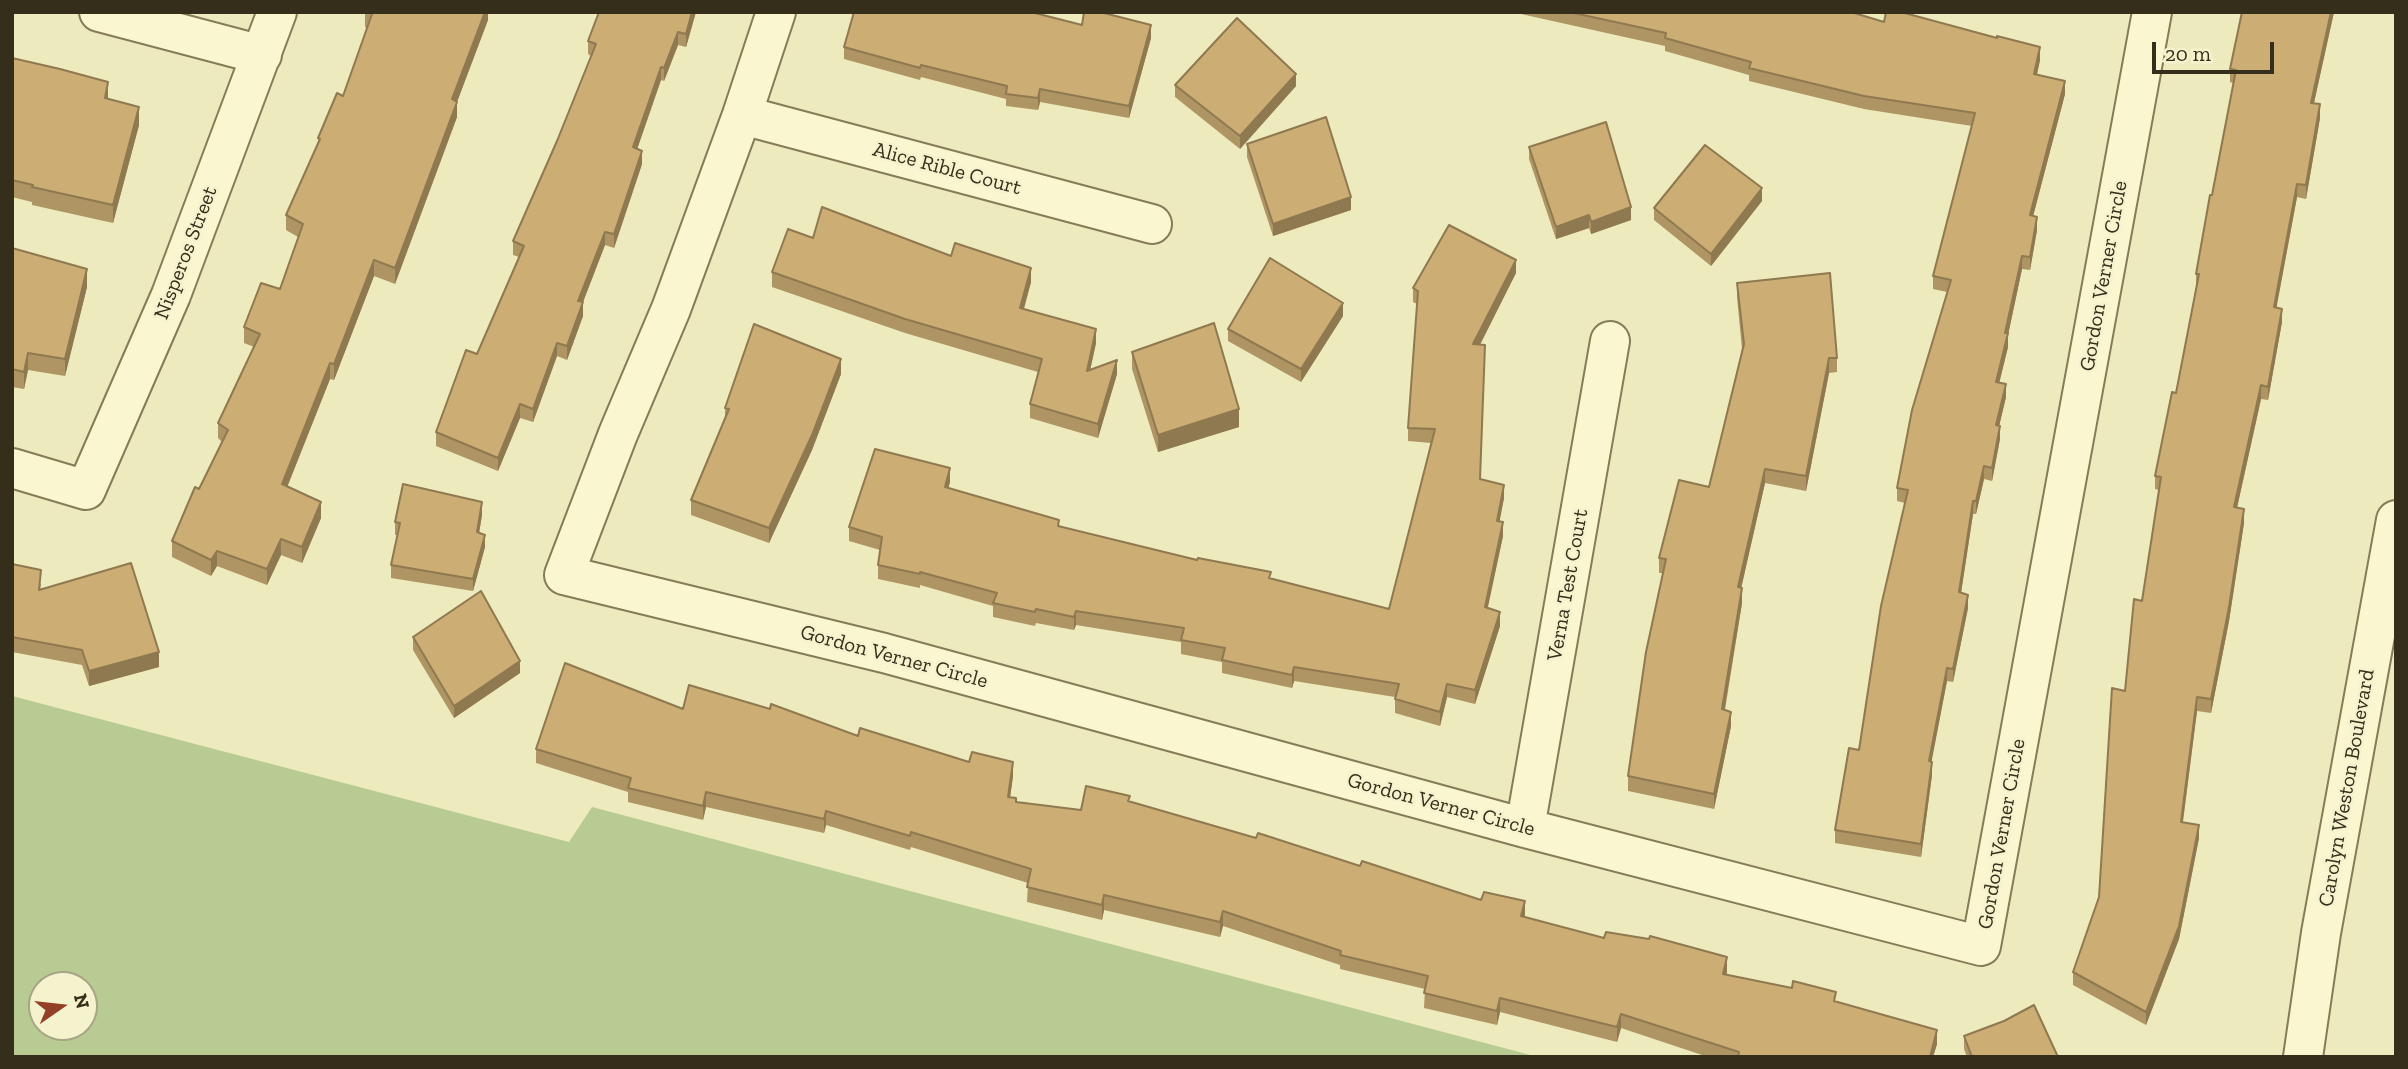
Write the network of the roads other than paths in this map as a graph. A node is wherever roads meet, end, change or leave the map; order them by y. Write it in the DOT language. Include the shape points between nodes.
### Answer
graph roads {
  1 [pos="99,12"];
  2 [pos="277,12"];
  3 [pos="776,12"];
  4 [pos="2152,12"];
  5 [pos="262,55"];
  6 [pos="742,115"];
  7 [pos="1152,224"];
  8 [pos="1610,341"];
  9 [pos="12,468"];
  10 [pos="2396,520"];
  11 [pos="1525,828"];
  12 [pos="2303,1057"];
  1 -- 5 [label="street"];
  2 -- 5 [label="street, Nisperos Street"];
  3 -- 6 [label="street, Gordon Verner Circle"];
  4 -- 11 [label="street, Gordon Verner Circle" via="1981,946"];
  5 -- 9 [label="street, Nisperos Street" via="171,295 86,490"];
  6 -- 7 [label="street, Alice Rible Court"];
  6 -- 11 [label="street, Gordon Verner Circle" via="565,575 884,653"];
  8 -- 11 [label="street, Verna Test Court"];
  10 -- 12 [label="street, Carolyn Weston Boulevard"];
}
